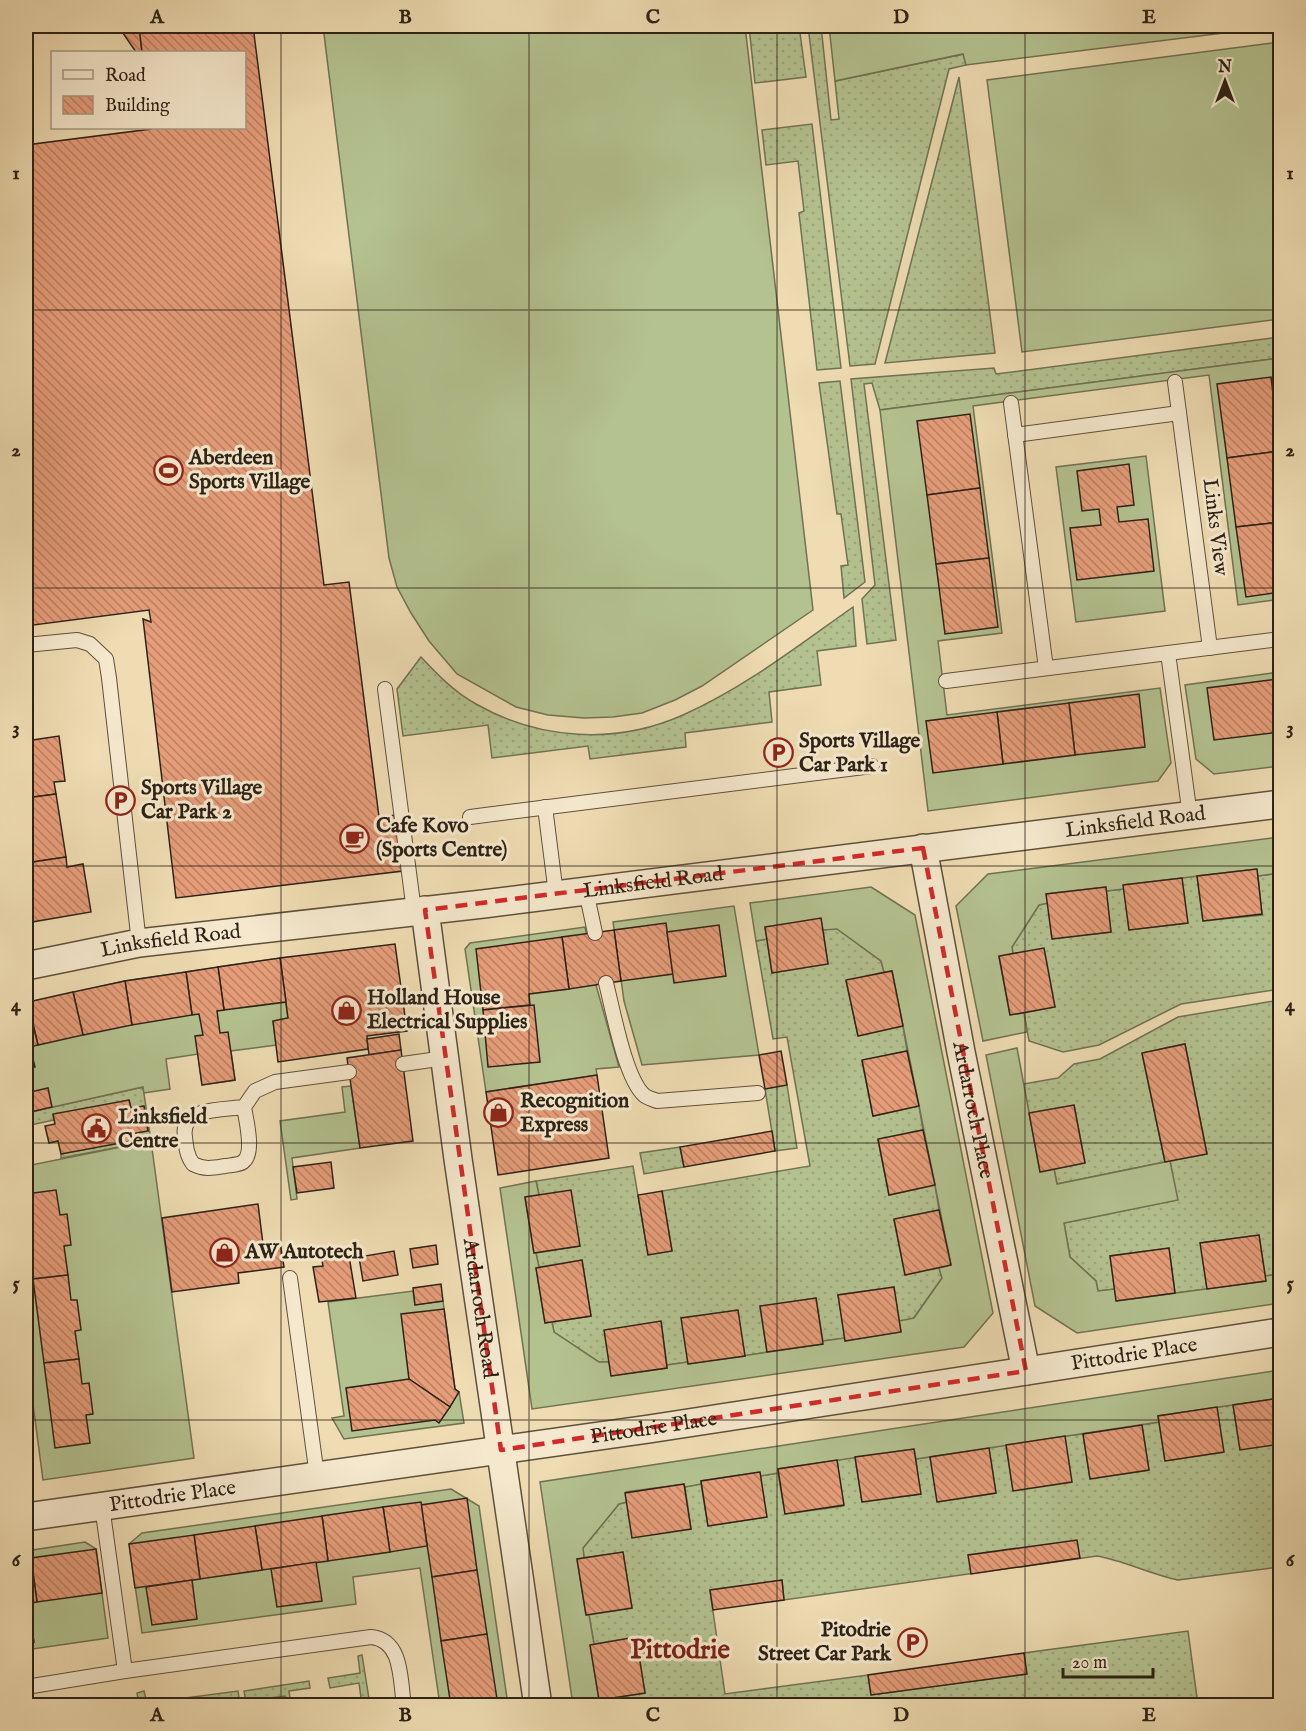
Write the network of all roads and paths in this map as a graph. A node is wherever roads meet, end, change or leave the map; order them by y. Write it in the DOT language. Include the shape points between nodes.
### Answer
graph roads {
  1 [pos="1175,382"];
  2 [pos="1011,403"];
  3 [pos="1179,413"];
  4 [pos="1015,435"];
  5 [pos="1281,639"];
  6 [pos="26,645"];
  7 [pos="1210,648"];
  8 [pos="1168,653"];
  9 [pos="1046,668"];
  10 [pos="946,681"];
  11 [pos="385,688"];
  12 [pos="872,766"];
  13 [pos="1281,804"];
  14 [pos="545,807"];
  15 [pos="1190,816"];
  16 [pos="470,817"];
  17 [pos="923,848"];
  18 [pos="586,891"];
  19 [pos="556,894"];
  20 [pos="420,911"];
  21 [pos="595,933"];
  22 [pos="139,943"];
  23 [pos="26,966"];
  24 [pos="606,983"];
  25 [pos="445,1058"];
  26 [pos="403,1064"];
  27 [pos="349,1072"];
  28 [pos="758,1093"];
  29 [pos="244,1107"];
  30 [pos="290,1278"];
  31 [pos="1281,1332"];
  32 [pos="1026,1371"];
  33 [pos="501,1450"];
  34 [pos="317,1476"];
  35 [pos="102,1506"];
  36 [pos="26,1517"];
  37 [pos="125,1671"];
  38 [pos="26,1687"];
  39 [pos="404,1706"];
  40 [pos="538,1706"];
  1 -- 3 [label="lane, Links View"];
  2 -- 4 [label="lane"];
  3 -- 4 [label="lane"];
  3 -- 7 [label="lane, Links View"];
  4 -- 9 [label="lane"];
  5 -- 7 [label="lane"];
  6 -- 22 [label="lane" via="77,640 90,644 106,659"];
  7 -- 8 [label="lane"];
  8 -- 9 [label="lane"];
  8 -- 15 [label="lane"];
  9 -- 10 [label="lane"];
  11 -- 20 [label="lane"];
  12 -- 14 [label="lane"];
  13 -- 15 [label="street, Linksfield Road"];
  14 -- 16 [label="lane"];
  14 -- 19 [label="lane"];
  15 -- 17 [label="street, Linksfield Road"];
  17 -- 18 [label="street, Linksfield Road"];
  17 -- 32 [label="street, Ardarroch Place"];
  18 -- 19 [label="street, Linksfield Road"];
  18 -- 21 [label="lane"];
  19 -- 20 [label="street, Linksfield Road"];
  20 -- 22 [label="street, Linksfield Road"];
  20 -- 25 [label="street, Ardarroch Road"];
  22 -- 23 [label="street, Linksfield Road"];
  24 -- 28 [label="lane" via="629,1067 645,1096 672,1101"];
  25 -- 26 [label="lane"];
  25 -- 33 [label="street, Ardarroch Road"];
  27 -- 29 [label="lane" via="275,1082 255,1091"];
  29 -- 29 [label="lane" via="199,1113 187,1120 184,1132 194,1164 208,1169 237,1164 247,1158 250,1146"];
  30 -- 34 [label="lane"];
  31 -- 32 [label="street, Pittodrie Place"];
  32 -- 33 [label="street, Pittodrie Place"];
  33 -- 34 [label="street, Pittodrie Place"];
  33 -- 40 [label="street, Ardarroch Road"];
  34 -- 35 [label="street, Pittodrie Place"];
  35 -- 36 [label="street, Pittodrie Place"];
  35 -- 37 [label="lane"];
  37 -- 38 [label="lane"];
  37 -- 39 [label="lane" via="358,1637 380,1638 395,1653"];
}
